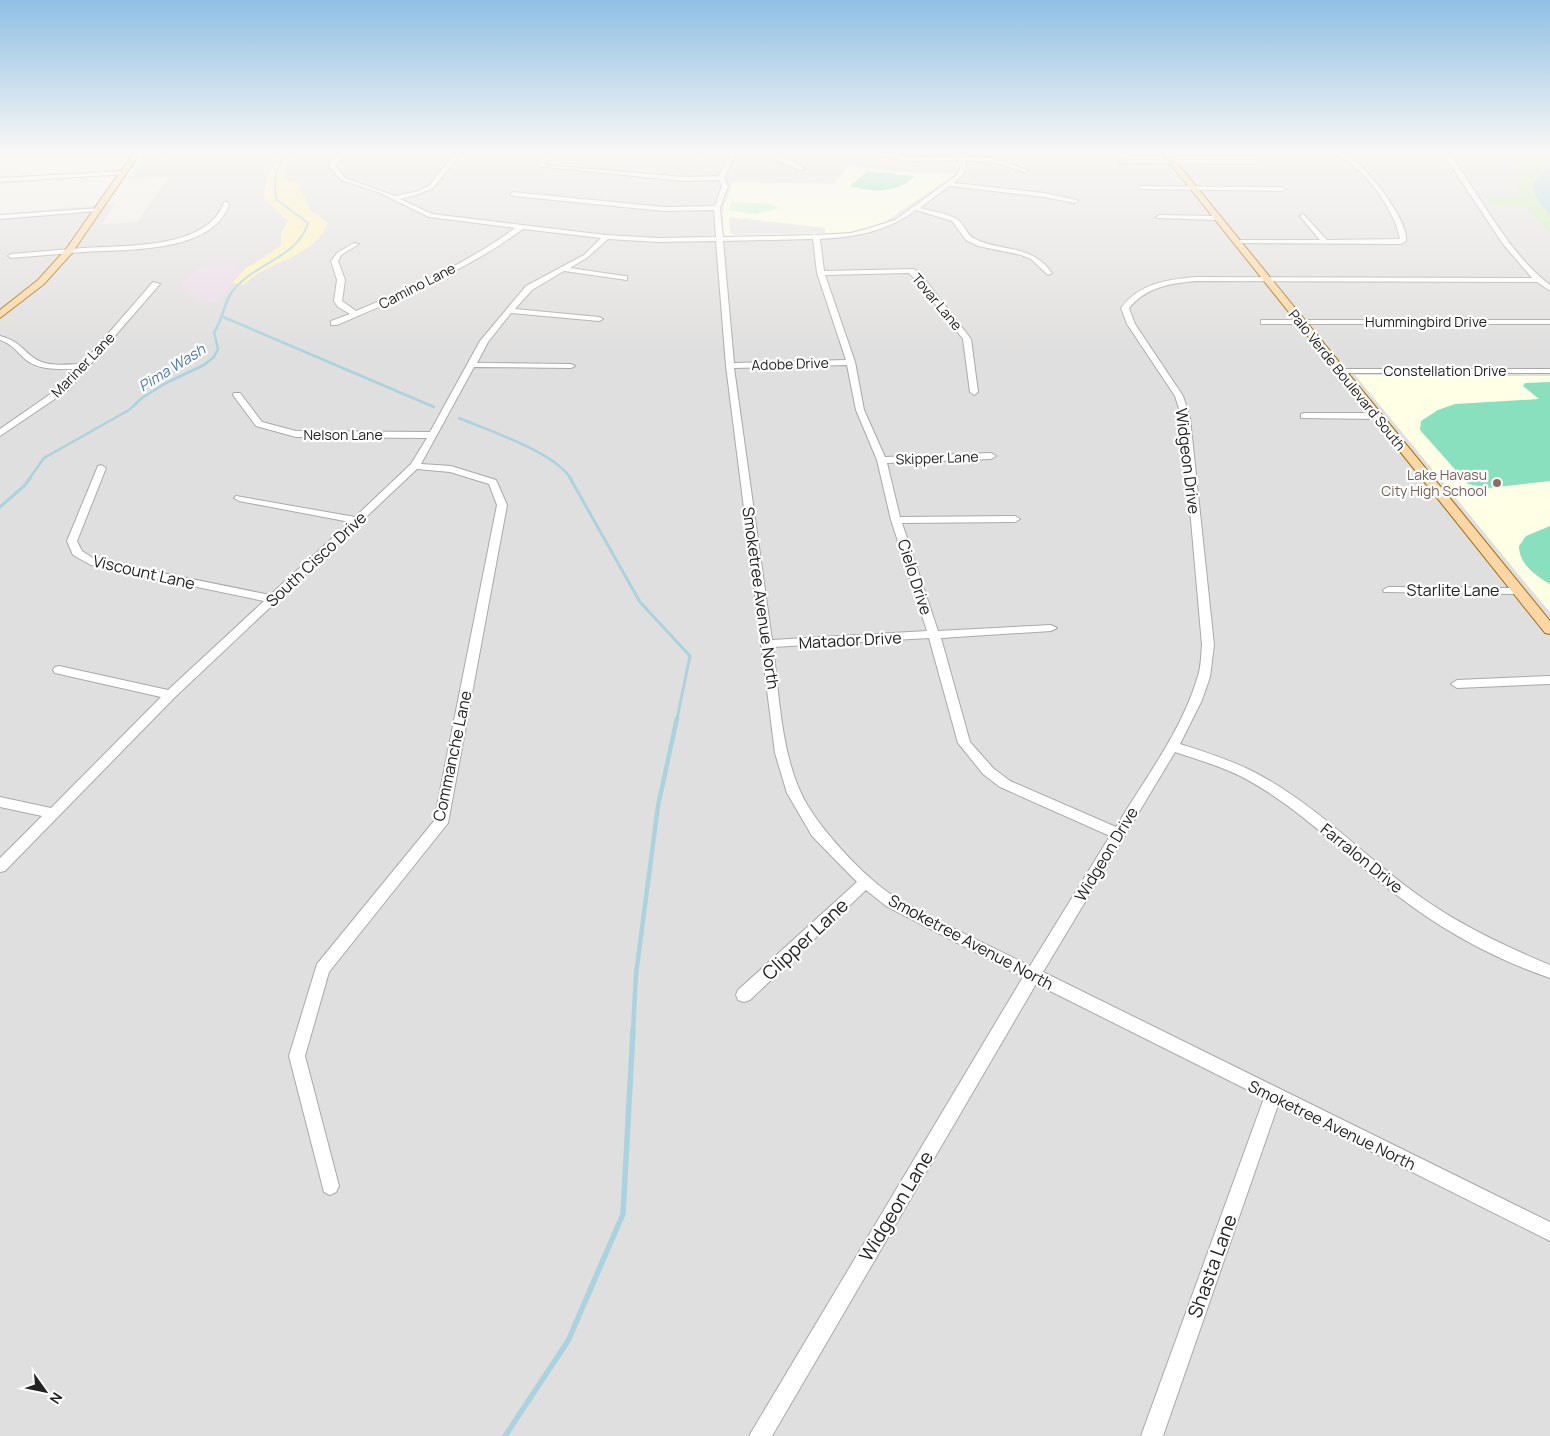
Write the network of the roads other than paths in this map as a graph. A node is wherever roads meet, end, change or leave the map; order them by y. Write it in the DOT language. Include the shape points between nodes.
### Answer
graph roads {
  1 [pos="91,219"];
  2 [pos="216,219"];
  3 [pos="456,219"];
  4 [pos="718,219"];
  5 [pos="900,219"];
  6 [pos="951,219"];
  7 [pos="1218,219"];
  8 [pos="1305,219"];
  9 [pos="1396,219"];
  10 [pos="1491,219"];
  11 [pos="521,227"];
  12 [pos="606,237"];
  13 [pos="816,237"];
  14 [pos="720,240"];
  15 [pos="1236,242"];
  16 [pos="1324,242"];
  17 [pos="356,244"];
  18 [pos="69,251"];
  19 [pos="11,256"];
  20 [pos="562,269"];
  21 [pos="821,273"];
  22 [pos="1048,273"];
  23 [pos="624,278"];
  24 [pos="1266,279"];
  25 [pos="1538,280"];
  26 [pos="156,284"];
  27 [pos="1550,288"];
  28 [pos="509,310"];
  29 [pos="356,314"];
  30 [pos="0,315"];
  31 [pos="599,319"];
  32 [pos="1264,322"];
  33 [pos="1301,322"];
  34 [pos="1550,322"];
  35 [pos="334,323"];
  36 [pos="0,338"];
  37 [pos="851,362"];
  38 [pos="472,364"];
  39 [pos="83,366"];
  40 [pos="572,366"];
  41 [pos="730,366"];
  42 [pos="1340,371"];
  43 [pos="1550,371"];
  44 [pos="974,392"];
  45 [pos="237,395"];
  46 [pos="1304,416"];
  47 [pos="1376,416"];
  48 [pos="0,433"];
  49 [pos="434,435"];
  50 [pos="992,456"];
  51 [pos="882,460"];
  52 [pos="415,466"];
  53 [pos="101,468"];
  54 [pos="239,498"];
  55 [pos="1015,519"];
  56 [pos="358,520"];
  57 [pos="896,520"];
  58 [pos="1388,590"];
  59 [pos="1517,591"];
  60 [pos="273,599"];
  61 [pos="1051,628"];
  62 [pos="1550,630"];
  63 [pos="934,635"];
  64 [pos="767,644"];
  65 [pos="60,670"];
  66 [pos="1550,680"];
  67 [pos="1457,684"];
  68 [pos="170,695"];
  69 [pos="1172,746"];
  70 [pos="0,802"];
  71 [pos="53,813"];
  72 [pos="1118,834"];
  73 [pos="0,867"];
  74 [pos="866,882"];
  75 [pos="1550,972"];
  76 [pos="1033,975"];
  77 [pos="744,996"];
  78 [pos="1273,1096"];
  79 [pos="330,1186"];
  80 [pos="1550,1232"];
  81 [pos="760,1436"];
  82 [pos="1152,1436"];
  1 -- 18 [label="main road"];
  2 -- 18 [label="street" via="208,227 180,239 144,246"];
  3 -- 11 [label="street"];
  4 -- 14 [label="street, Smoketree Avenue North"];
  5 -- 13 [label="street" via="884,227 851,235"];
  6 -- 22 [label="street" via="978,244 1031,256 1040,261"];
  7 -- 15 [label="main road, Palo Verde Boulevard South"];
  8 -- 16 [label="street"];
  9 -- 16 [label="street" via="1404,236 1401,242"];
  10 -- 25 [label="street" via="1516,256"];
  11 -- 12 [label="street"];
  11 -- 29 [label="street, Camino Lane" via="494,247"];
  12 -- 14 [label="street"];
  12 -- 20 [label="street, South Cisco Drive" via="586,256"];
  13 -- 14 [label="street"];
  13 -- 21 [label="street, Cielo Drive"];
  14 -- 41 [label="street, Smoketree Avenue North"];
  15 -- 16 [label="street"];
  15 -- 24 [label="main road, Palo Verde Boulevard South"];
  17 -- 29 [label="street" via="334,260 341,280 338,301"];
  18 -- 19 [label="street"];
  18 -- 30 [label="main road" via="41,282"];
  20 -- 23 [label="street"];
  20 -- 28 [label="street, South Cisco Drive" via="529,288"];
  21 -- 37 [label="street, Cielo Drive"];
  21 -- 44 [label="street, Tovar Lane" via="911,271 966,339"];
  24 -- 25 [label="street, Widgeon Drive"];
  24 -- 33 [label="main road, Palo Verde Boulevard South"];
  24 -- 69 [label="street, Widgeon Drive" via="1168,282 1148,287 1134,296 1125,308 1131,324 1179,396 1186,418 1208,644 1204,677 1196,700"];
  25 -- 27 [label="street"];
  26 -- 39 [label="street, Mariner Lane"];
  28 -- 31 [label="street"];
  28 -- 38 [label="street, South Cisco Drive" via="484,341"];
  29 -- 35 [label="street, Camino Lane"];
  32 -- 33 [label="street, Hummingbird Drive"];
  33 -- 34 [label="street, Hummingbird Drive"];
  33 -- 42 [label="main road, Palo Verde Boulevard South"];
  36 -- 39 [label="street" via="17,343 29,358 40,364"];
  37 -- 41 [label="street, Adobe Drive"];
  37 -- 51 [label="street, Cielo Drive" via="860,410"];
  38 -- 40 [label="street"];
  38 -- 49 [label="street, South Cisco Drive"];
  39 -- 48 [label="street, Mariner Lane" via="56,395"];
  41 -- 64 [label="street, Smoketree Avenue North"];
  42 -- 43 [label="street, Constellation Drive"];
  42 -- 47 [label="main road, Palo Verde Boulevard South"];
  45 -- 49 [label="street, Nelson Lane" via="260,424 296,434"];
  46 -- 47 [label="street"];
  47 -- 59 [label="main road, Palo Verde Boulevard South"];
  49 -- 52 [label="street, South Cisco Drive"];
  50 -- 51 [label="street, Skipper Lane"];
  51 -- 57 [label="street, Cielo Drive"];
  52 -- 56 [label="street, South Cisco Drive"];
  52 -- 79 [label="street, Commanche Lane" via="451,469 493,482 502,505 441,823 322,969 297,1056"];
  53 -- 60 [label="street, Viscount Lane" via="72,541 77,553 91,562"];
  54 -- 56 [label="street"];
  55 -- 57 [label="street"];
  56 -- 60 [label="street, South Cisco Drive"];
  57 -- 63 [label="street, Cielo Drive"];
  58 -- 59 [label="street, Starlite Lane"];
  59 -- 62 [label="main road, Palo Verde Boulevard South"];
  60 -- 68 [label="street, South Cisco Drive"];
  61 -- 63 [label="street, Matador Drive"];
  63 -- 64 [label="street, Matador Drive"];
  63 -- 72 [label="street, Cielo Drive" via="964,743 988,771 1005,784"];
  64 -- 74 [label="street, Smoketree Avenue North" via="781,753 794,793 817,832"];
  65 -- 68 [label="street"];
  66 -- 67 [label="street"];
  68 -- 71 [label="street, South Cisco Drive"];
  69 -- 72 [label="street, Widgeon Drive"];
  69 -- 75 [label="street, Farralon Drive" via="1259,780 1294,804 1418,904 1459,930"];
  70 -- 71 [label="street"];
  71 -- 73 [label="street, South Cisco Drive"];
  72 -- 76 [label="street, Widgeon Drive"];
  74 -- 76 [label="street, Smoketree Avenue North" via="891,902"];
  74 -- 77 [label="street, Clipper Lane"];
  76 -- 78 [label="street, Smoketree Avenue North"];
  76 -- 81 [label="street, Widgeon Lane"];
  78 -- 80 [label="street, Smoketree Avenue North"];
  78 -- 82 [label="street, Shasta Lane"];
}
